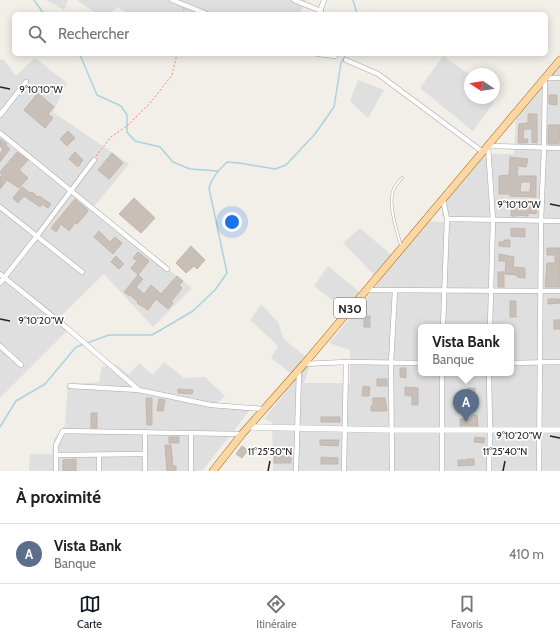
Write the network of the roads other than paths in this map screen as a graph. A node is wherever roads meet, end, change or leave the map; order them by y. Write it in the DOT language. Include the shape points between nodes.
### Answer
graph roads {
  1 [pos="172,0"];
  2 [pos="189,0"];
  3 [pos="294,0"];
  4 [pos="324,0"];
  5 [pos="186,5"];
  6 [pos="202,12"];
  7 [pos="320,12"];
  8 [pos="346,60"];
  9 [pos="560,60"];
  10 [pos="545,78"];
  11 [pos="560,78"];
  12 [pos="26,82"];
  13 [pos="0,115"];
  14 [pos="0,133"];
  15 [pos="544,148"];
  16 [pos="560,148"];
  17 [pos="486,149"];
  18 [pos="94,160"];
  19 [pos="402,178"];
  20 [pos="71,190"];
  21 [pos="443,199"];
  22 [pos="0,207"];
  23 [pos="447,219"];
  24 [pos="493,220"];
  25 [pos="541,221"];
  26 [pos="560,221"];
  27 [pos="37,236"];
  28 [pos="401,248"];
  29 [pos="167,269"];
  30 [pos="82,272"];
  31 [pos="0,274"];
  32 [pos="5,278"];
  33 [pos="0,283"];
  34 [pos="365,290"];
  35 [pos="395,290"];
  36 [pos="445,290"];
  37 [pos="490,290"];
  38 [pos="540,291"];
  39 [pos="560,291"];
  40 [pos="444,324"];
  41 [pos="490,324"];
  42 [pos="0,346"];
  43 [pos="346,362"];
  44 [pos="391,362"];
  45 [pos="418,362"];
  46 [pos="541,362"];
  47 [pos="560,362"];
  48 [pos="514,363"];
  49 [pos="21,365"];
  50 [pos="301,367"];
  51 [pos="442,376"];
  52 [pos="489,376"];
  53 [pos="70,386"];
  54 [pos="139,390"];
  55 [pos="263,409"];
  56 [pos="248,427"];
  57 [pos="297,428"];
  58 [pos="344,429"];
  59 [pos="392,430"];
  60 [pos="560,430"];
  61 [pos="442,431"];
  62 [pos="490,431"];
  63 [pos="540,431"];
  64 [pos="145,432"];
  65 [pos="191,433"];
  66 [pos="242,434"];
  67 [pos="145,454"];
  68 [pos="56,455"];
  69 [pos="99,455"];
  70 [pos="56,471"];
  71 [pos="100,471"];
  72 [pos="145,471"];
  73 [pos="191,471"];
  74 [pos="213,471"];
  75 [pos="296,471"];
  76 [pos="344,471"];
  77 [pos="392,471"];
  78 [pos="442,471"];
  79 [pos="489,471"];
  80 [pos="539,471"];
  1 -- 5 [label="street"];
  2 -- 5 [label="street"];
  3 -- 7 [label="street"];
  4 -- 7 [label="street"];
  5 -- 6 [label="street"];
  8 -- 17 [label="street" via="378,74"];
  9 -- 10 [label="main road, N30"];
  10 -- 11 [label="street"];
  10 -- 15 [label="street"];
  10 -- 17 [label="main road, N30"];
  12 -- 13 [label="street"];
  14 -- 20 [label="street"];
  15 -- 16 [label="street"];
  15 -- 17 [label="street"];
  15 -- 25 [label="street"];
  17 -- 21 [label="main road, N30"];
  17 -- 24 [label="street"];
  18 -- 20 [label="street"];
  19 -- 28 [label="lane" via="394,188 392,200 393,218"];
  20 -- 27 [label="street"];
  20 -- 29 [label="street"];
  21 -- 23 [label="street"];
  21 -- 28 [label="main road, N30"];
  22 -- 27 [label="street"];
  23 -- 24 [label="street"];
  23 -- 36 [label="street"];
  24 -- 25 [label="street"];
  24 -- 37 [label="street"];
  25 -- 26 [label="street"];
  25 -- 38 [label="street"];
  27 -- 30 [label="street"];
  27 -- 32 [label="street"];
  28 -- 34 [label="main road, N30"];
  31 -- 32 [label="street"];
  32 -- 33 [label="street"];
  32 -- 54 [label="street"];
  34 -- 35 [label="street"];
  34 -- 50 [label="main road, N30"];
  35 -- 36 [label="street"];
  35 -- 44 [label="street"];
  36 -- 37 [label="street"];
  36 -- 40 [label="street"];
  37 -- 38 [label="street"];
  37 -- 41 [label="street"];
  38 -- 39 [label="street"];
  38 -- 46 [label="street"];
  42 -- 49 [label="street"];
  43 -- 44 [label="street"];
  43 -- 50 [label="street"];
  43 -- 58 [label="street"];
  44 -- 45 [label="street"];
  44 -- 59 [label="street"];
  46 -- 47 [label="street"];
  46 -- 48 [label="street"];
  46 -- 63 [label="street"];
  50 -- 55 [label="main road, N30"];
  50 -- 57 [label="street"];
  51 -- 61 [label="street"];
  52 -- 62 [label="street"];
  53 -- 54 [label="street"];
  54 -- 55 [label="street" via="211,405"];
  55 -- 56 [label="main road, N30"];
  56 -- 57 [label="street"];
  56 -- 66 [label="main road, N30"];
  57 -- 58 [label="street"];
  57 -- 75 [label="street"];
  58 -- 59 [label="street"];
  58 -- 76 [label="street"];
  59 -- 61 [label="street"];
  59 -- 77 [label="street"];
  60 -- 63 [label="street"];
  61 -- 62 [label="street"];
  61 -- 78 [label="street"];
  62 -- 63 [label="street"];
  62 -- 79 [label="street"];
  63 -- 80 [label="street"];
  64 -- 65 [label="street"];
  64 -- 67 [label="street"];
  64 -- 68 [label="street" via="63,431 56,445"];
  65 -- 66 [label="street"];
  65 -- 73 [label="street"];
  66 -- 74 [label="main road, N30"];
  67 -- 69 [label="street"];
  67 -- 72 [label="street"];
  68 -- 69 [label="street"];
  68 -- 70 [label="street"];
  69 -- 71 [label="street"];
}
